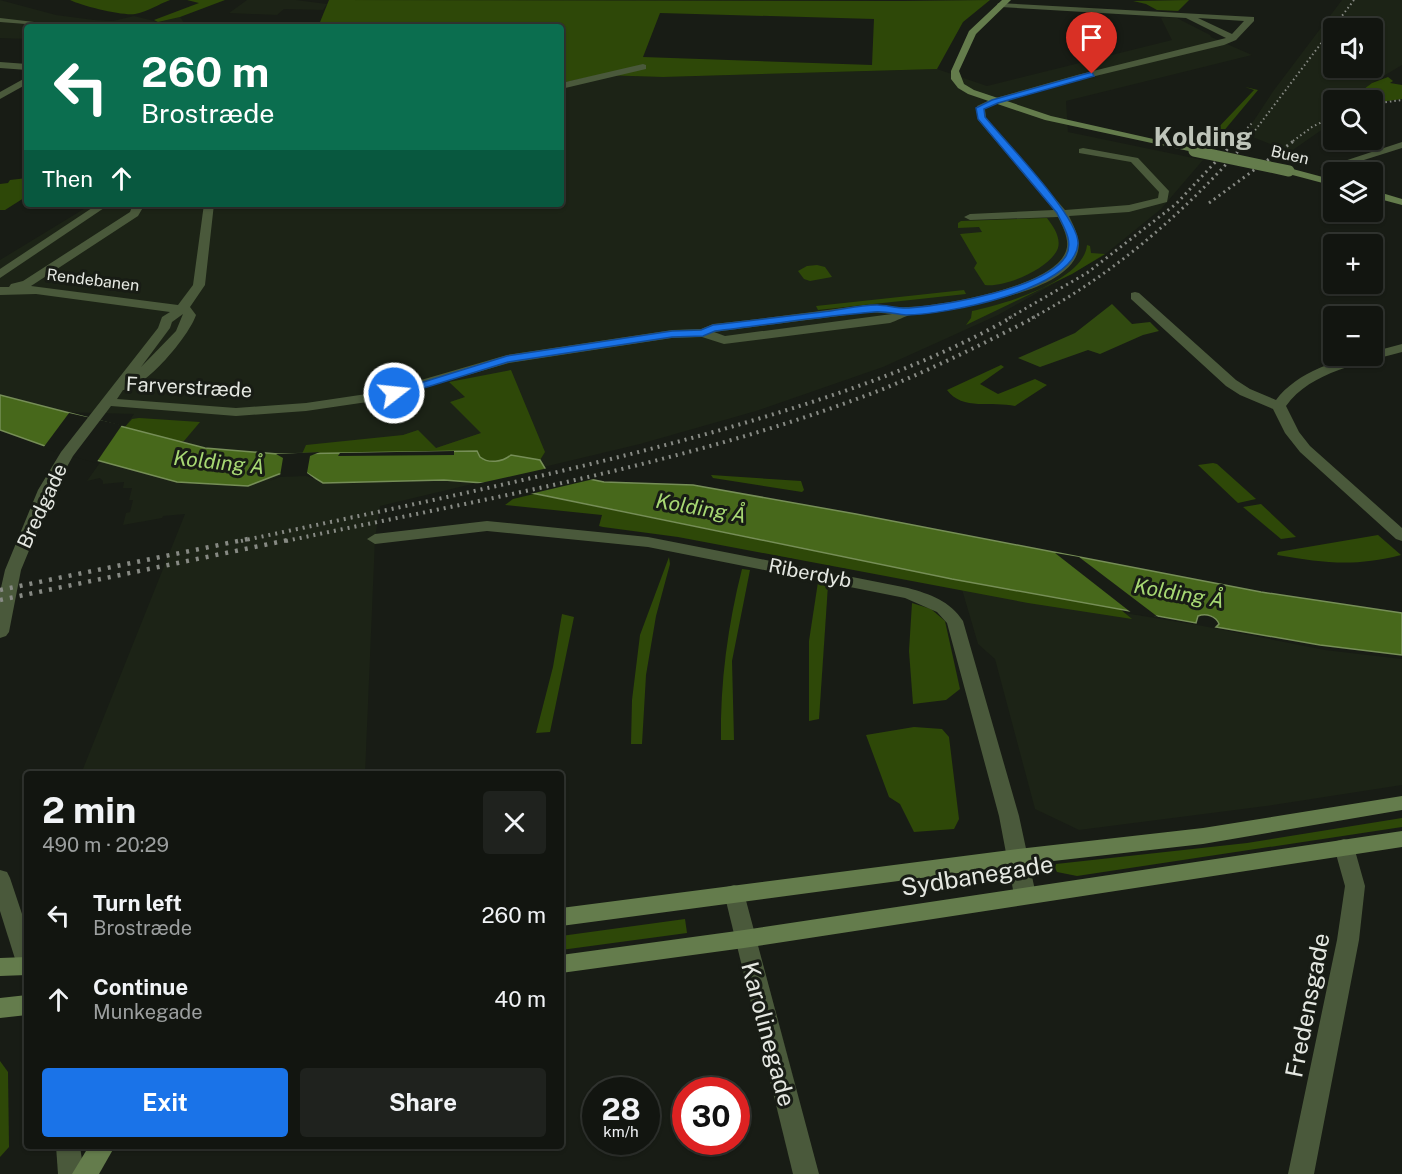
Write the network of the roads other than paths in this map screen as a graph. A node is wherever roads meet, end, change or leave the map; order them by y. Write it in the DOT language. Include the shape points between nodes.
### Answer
graph roads {
  1 [pos="1004,2"];
  2 [pos="1179,14"];
  3 [pos="1217,16"];
  4 [pos="0,20"];
  5 [pos="34,24"];
  6 [pos="1205,24"];
  7 [pos="1233,38"];
  8 [pos="0,65"];
  9 [pos="24,67"];
  10 [pos="643,67"];
  11 [pos="24,82"];
  12 [pos="564,85"];
  13 [pos="0,96"];
  14 [pos="995,101"];
  15 [pos="1402,145"];
  16 [pos="1083,151"];
  17 [pos="1345,162"];
  18 [pos="1323,180"];
  19 [pos="1383,196"];
  20 [pos="1402,202"];
  21 [pos="100,207"];
  22 [pos="138,207"];
  23 [pos="208,207"];
  24 [pos="1061,212"];
  25 [pos="970,217"];
  26 [pos="0,274"];
  27 [pos="0,292"];
  28 [pos="1135,296"];
  29 [pos="182,309"];
  30 [pos="166,320"];
  31 [pos="1402,348"];
  32 [pos="109,398"];
  33 [pos="1279,406"];
  34 [pos="1402,537"];
  35 [pos="375,539"];
  36 [pos="0,632"];
  37 [pos="1402,803"];
  38 [pos="1402,839"];
  39 [pos="1344,846"];
  40 [pos="1018,857"];
  41 [pos="0,878"];
  42 [pos="734,893"];
  43 [pos="1024,895"];
  44 [pos="564,918"];
  45 [pos="744,939"];
  46 [pos="24,954"];
  47 [pos="24,964"];
  48 [pos="564,964"];
  49 [pos="0,967"];
  50 [pos="24,1005"];
  51 [pos="0,1008"];
  52 [pos="68,1149"];
  53 [pos="101,1149"];
  54 [pos="71,1174"];
  55 [pos="85,1174"];
  56 [pos="806,1174"];
  57 [pos="1301,1174"];
  1 -- 2 [label="street"];
  1 -- 14 [label="main road, Buen" via="972,33 955,71 961,86"];
  2 -- 3 [label="street"];
  2 -- 6 [label="street"];
  3 -- 6 [label="street"];
  3 -- 7 [label="street" via="1251,19"];
  4 -- 5 [label="street"];
  6 -- 7 [label="street"];
  7 -- 14 [label="street"];
  8 -- 9 [label="street"];
  10 -- 12 [label="street"];
  11 -- 13 [label="street"];
  14 -- 18 [label="main road, Buen, bridge" via="1095,131"];
  14 -- 24 [label="street, Farverstræde" via="980,108 981,118"];
  15 -- 17 [label="street"];
  16 -- 24 [label="street" via="1134,160 1166,195 1157,204 1146,206"];
  19 -- 20 [label="main road"];
  21 -- 26 [label="street"];
  22 -- 27 [label="street" via="134,214 27,284"];
  23 -- 29 [label="street, Bredgade" via="199,285"];
  24 -- 25 [label="street"];
  24 -- 32 [label="street, Farverstræde" via="1074,242 1071,255 1044,279 979,300 907,312 890,319 724,340 703,333 672,334 507,359 381,396 306,407 236,412"];
  27 -- 29 [label="street, Rendebanen" via="36,290"];
  27 -- 30 [label="street, Rendebanen" via="159,315"];
  28 -- 33 [label="street" via="1231,383"];
  29 -- 30 [label="street, Bredgade"];
  29 -- 32 [label="street, Bredgade" via="190,315 184,327 152,366"];
  30 -- 32 [label="street, Bredgade" via="164,328"];
  31 -- 33 [label="street" via="1302,382 1284,396"];
  32 -- 36 [label="street, Bredgade" via="66,455 46,490 13,570"];
  33 -- 34 [label="street" via="1292,433 1305,448"];
  35 -- 40 [label="street, Riberdyb" via="487,526 625,540 867,583 931,601 956,621"];
  37 -- 40 [label="main road, Sydbanegade" via="1242,831"];
  38 -- 39 [label="main road, Sydbanegade"];
  39 -- 43 [label="main road, Sydbanegade"];
  39 -- 57 [label="street, Fredensgade" via="1355,886 1348,940"];
  40 -- 42 [label="main road, Sydbanegade"];
  40 -- 43 [label="street, Riberdyb"];
  41 -- 46 [label="street"];
  42 -- 44 [label="main road, Sydbanegade"];
  42 -- 45 [label="street, Karolinegade"];
  43 -- 45 [label="main road, Sydbanegade"];
  45 -- 48 [label="main road, Sydbanegade"];
  45 -- 56 [label="street, Karolinegade"];
  47 -- 49 [label="main road"];
  50 -- 51 [label="main road"];
  52 -- 54 [label="street"];
  53 -- 55 [label="main road"];
}
